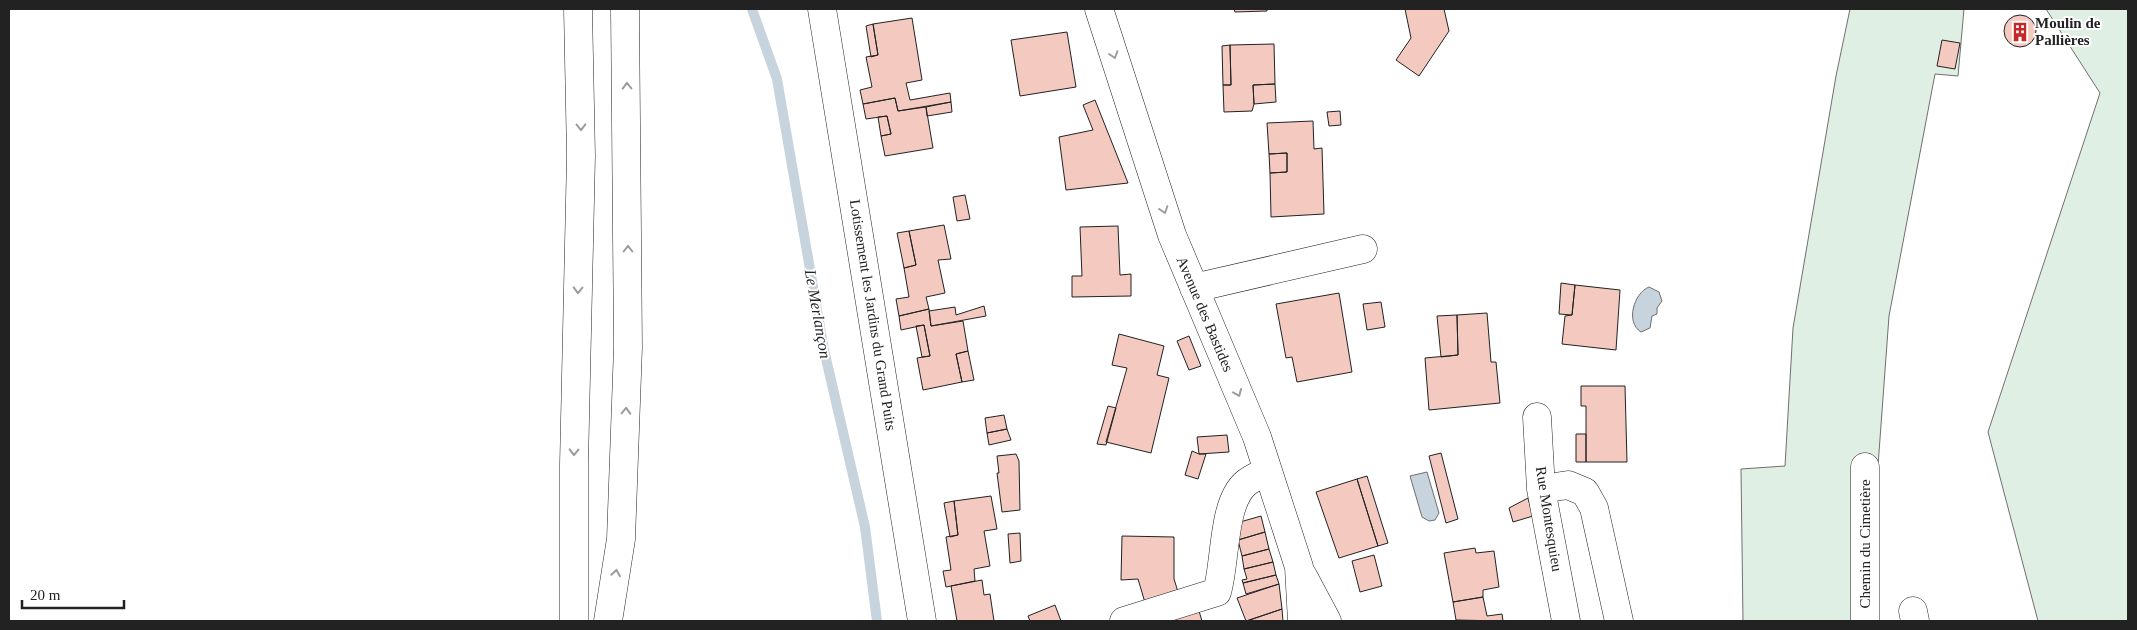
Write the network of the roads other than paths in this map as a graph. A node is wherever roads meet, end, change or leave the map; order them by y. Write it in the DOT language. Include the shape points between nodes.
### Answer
graph roads {
  1 [pos="578,9"];
  2 [pos="626,9"];
  3 [pos="822,9"];
  4 [pos="1099,9"];
  5 [pos="1363,250"];
  6 [pos="1194,288"];
  7 [pos="1537,417"];
  8 [pos="1865,467"];
  9 [pos="1267,471"];
  10 [pos="1541,489"];
  11 [pos="1299,567"];
  12 [pos="574,621"];
  13 [pos="608,621"];
  14 [pos="922,621"];
  15 [pos="1124,621"];
  16 [pos="1302,621"];
  17 [pos="1327,621"];
  18 [pos="1566,621"];
  19 [pos="1619,621"];
  20 [pos="1865,621"];
  1 -- 12 [label="street, one-way" via="581,156"];
  13 -- 2 [label="street, one-way" via="622,539 628,347"];
  3 -- 14 [label="street, Lotissement les Jardins du Grand Puits"];
  4 -- 6 [label="street, Avenue des Bastides, one-way" via="1172,235"];
  5 -- 6 [label="street"];
  6 -- 9 [label="street, Avenue des Bastides, one-way" via="1257,437"];
  7 -- 10 [label="street, Rue Montesquieu"];
  8 -- 20 [label="street, Chemin du Cimetière"];
  9 -- 11 [label="street, Avenue des Bastides"];
  9 -- 15 [label="street" via="1245,483 1230,508 1222,577 1217,592"];
  10 -- 18 [label="street, Rue Montesquieu"];
  10 -- 19 [label="street" via="1568,485 1585,492 1594,508"];
  11 -- 16 [label="street, Avenue des Bastides"];
  11 -- 17 [label="street"];
}
